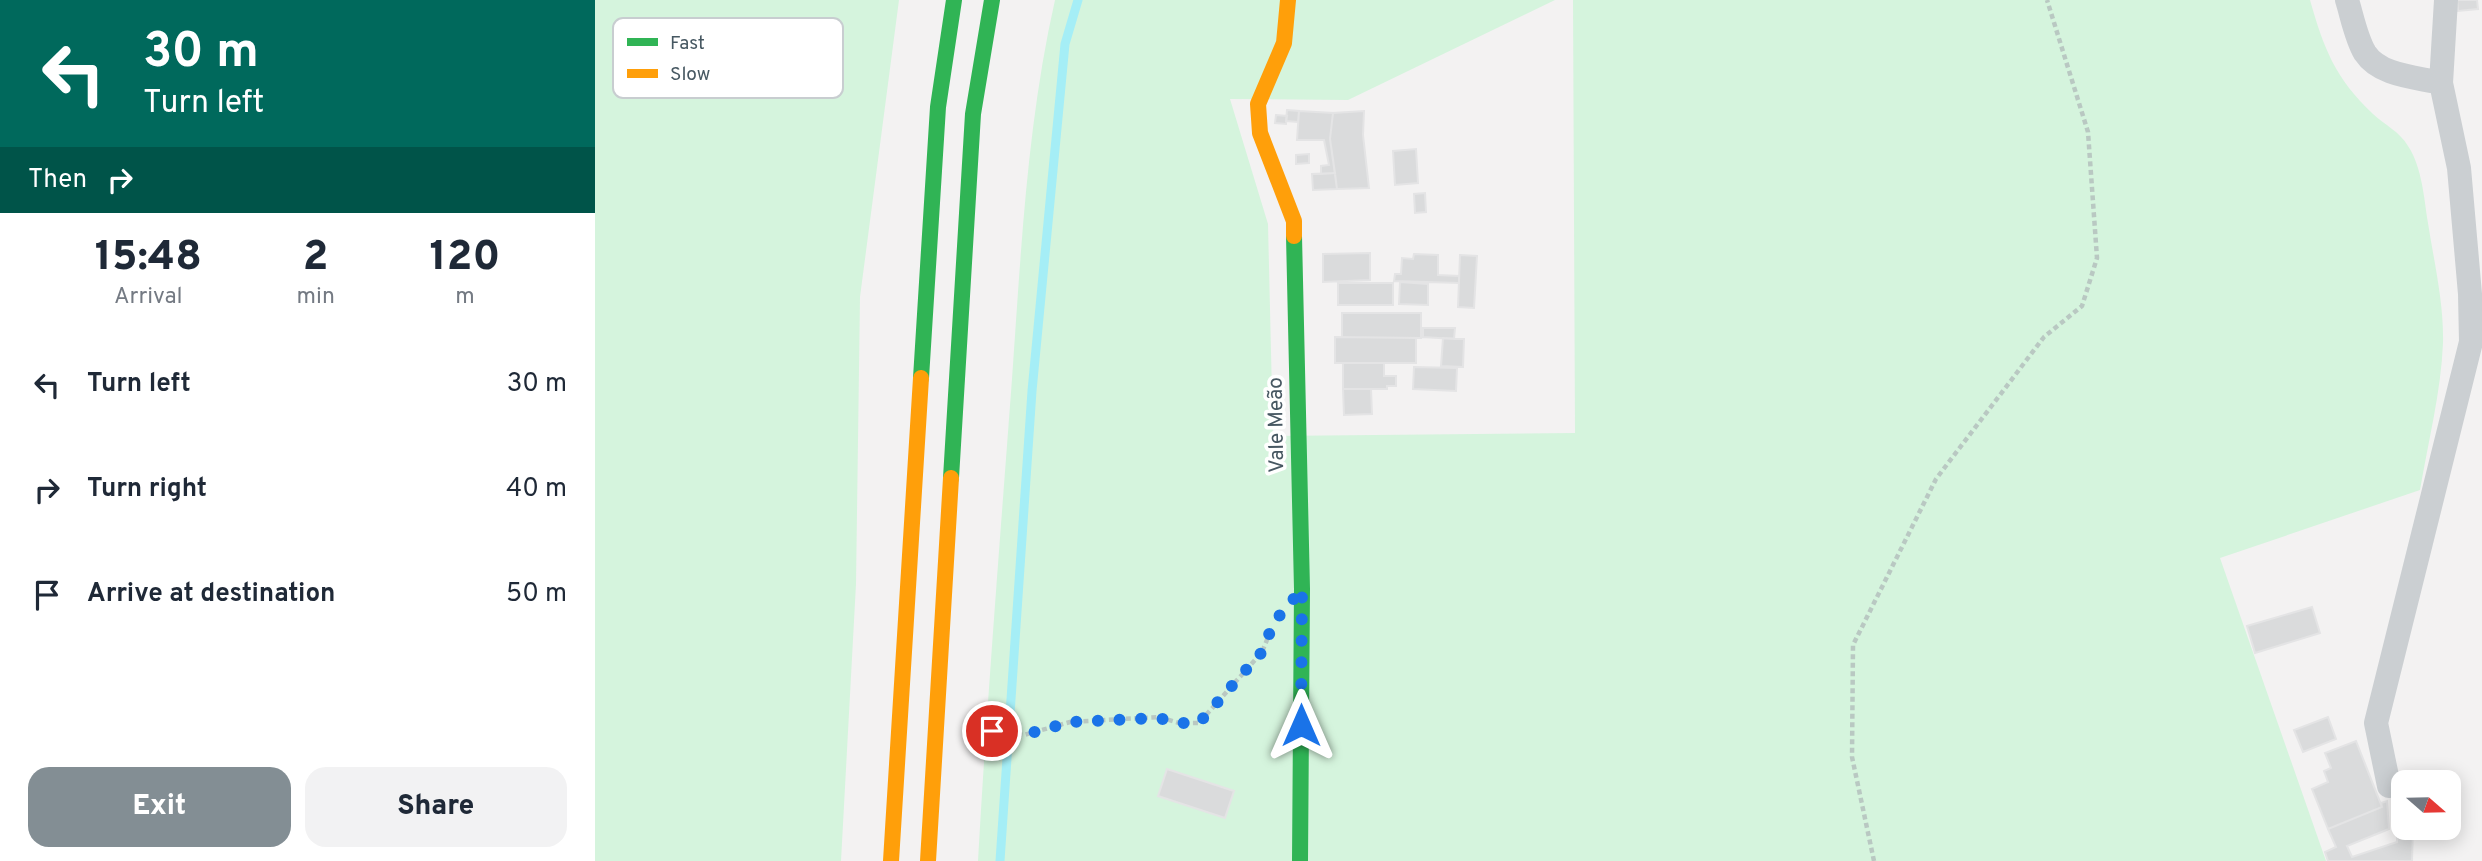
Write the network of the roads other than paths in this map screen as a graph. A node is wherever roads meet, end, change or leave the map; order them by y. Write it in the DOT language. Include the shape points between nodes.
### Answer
graph roads {
  1 [pos="954,0"];
  2 [pos="992,0"];
  3 [pos="1289,0"];
  4 [pos="2347,0"];
  5 [pos="2446,0"];
  6 [pos="2441,83"];
  7 [pos="2389,786"];
  8 [pos="891,861"];
  9 [pos="928,861"];
  10 [pos="1300,861"];
  1 -- 8 [label="main road" via="937,107"];
  2 -- 9 [label="main road" via="973,114"];
  3 -- 10 [label="main road, Vale Meão" via="1284,43 1258,104 1260,133 1294,221 1302,589"];
  4 -- 6 [label="street" via="2365,53 2378,66"];
  5 -- 6 [label="street"];
  6 -- 7 [label="street" via="2459,169 2471,342 2376,723"];
}
